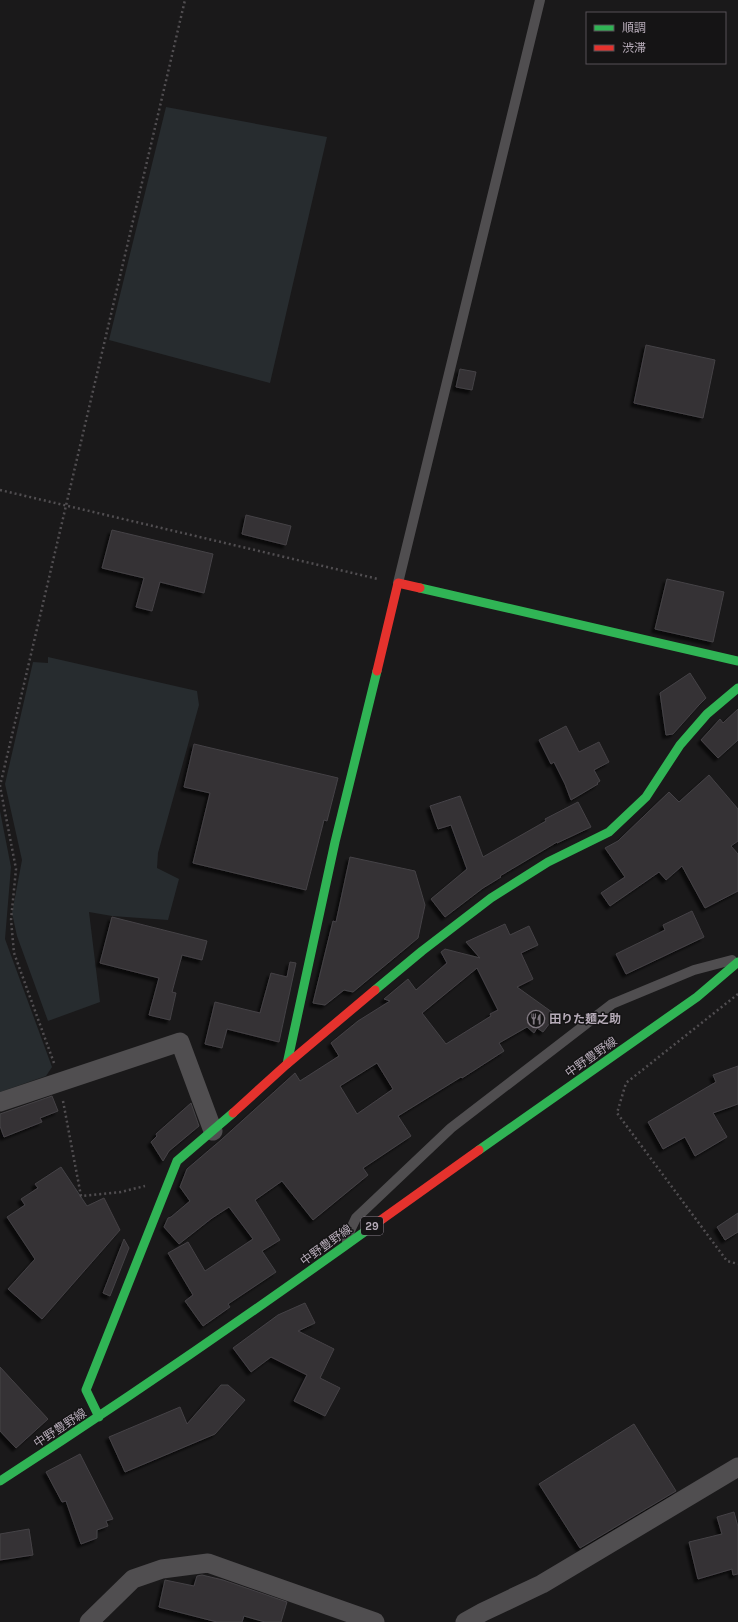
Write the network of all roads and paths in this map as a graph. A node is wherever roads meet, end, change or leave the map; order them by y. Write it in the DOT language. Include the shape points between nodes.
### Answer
graph roads {
  1 [pos="185,0"];
  2 [pos="540,0"];
  3 [pos="0,490"];
  4 [pos="66,505"];
  5 [pos="398,583"];
  6 [pos="738,661"];
  7 [pos="738,688"];
  8 [pos="738,961"];
  9 [pos="738,994"];
  10 [pos="287,1064"];
  11 [pos="59,1083"];
  12 [pos="0,1102"];
  13 [pos="213,1131"];
  14 [pos="146,1186"];
  15 [pos="341,1248"];
  16 [pos="738,1264"];
  17 [pos="99,1417"];
  18 [pos="738,1467"];
  19 [pos="0,1481"];
  20 [pos="89,1622"];
  21 [pos="375,1622"];
  22 [pos="465,1622"];
  1 -- 4 [label="path"];
  2 -- 5 [label="lane"];
  3 -- 4 [label="path"];
  4 -- 5 [label="path"];
  4 -- 11 [label="path" via="0,786 16,869 11,920 14,953 52,1054"];
  5 -- 6 [label="street"];
  5 -- 10 [label="street" via="335,842"];
  7 -- 10 [label="street" via="707,714 680,746 646,797 609,832 548,862 491,898 422,951"];
  8 -- 15 [label="street, 中野豊野線 / 29" via="697,997"];
  8 -- 15 [label="lane" via="694,970 612,1004 451,1128 356,1218"];
  9 -- 16 [label="path" via="626,1083 617,1113 727,1261"];
  10 -- 13 [label="street"];
  11 -- 12 [label="street"];
  11 -- 13 [label="street" via="180,1042"];
  11 -- 14 [label="path" via="81,1196 121,1192"];
  13 -- 17 [label="street" via="177,1161 171,1175 86,1390"];
  15 -- 17 [label="street, 中野豊野線 / 29" via="282,1292"];
  17 -- 19 [label="street, 中野豊野線 / 29"];
  18 -- 22 [label="street" via="542,1584"];
  20 -- 21 [label="street" via="133,1580 162,1569 208,1563"];
}
